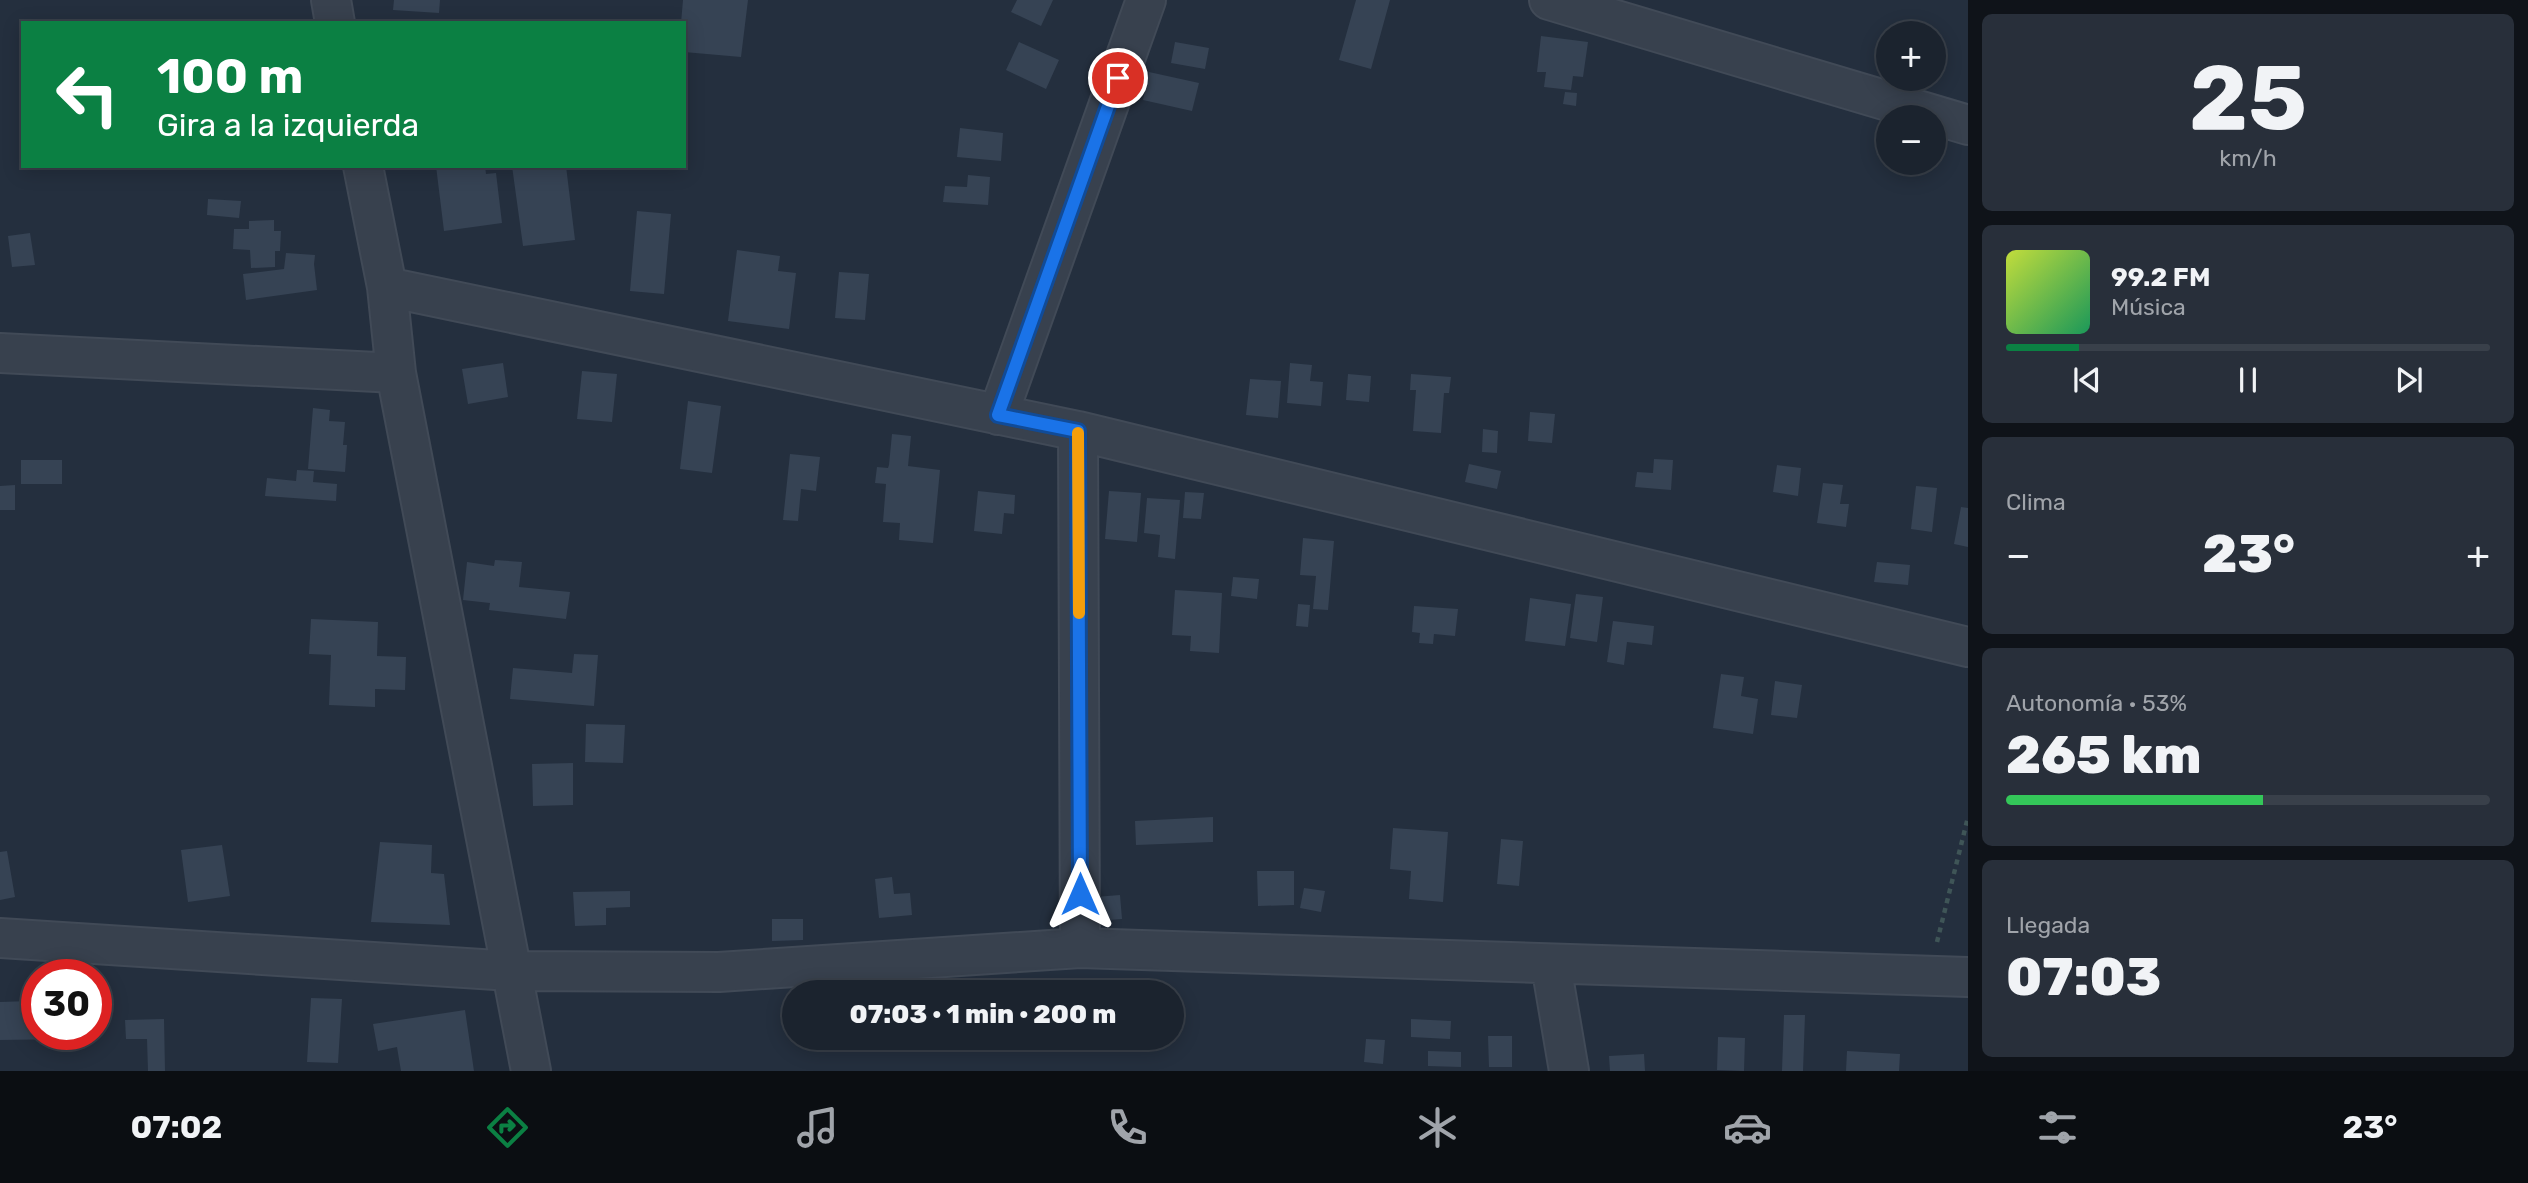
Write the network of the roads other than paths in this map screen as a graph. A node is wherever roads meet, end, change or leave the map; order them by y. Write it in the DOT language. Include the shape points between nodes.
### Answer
graph roads {
  1 [pos="331,0"];
  2 [pos="1146,0"];
  3 [pos="1549,0"];
  4 [pos="335,21"];
  5 [pos="1968,125"];
  6 [pos="363,168"];
  7 [pos="387,287"];
  8 [pos="0,353"];
  9 [pos="396,373"];
  10 [pos="998,415"];
  11 [pos="1078,431"];
  12 [pos="1968,647"];
  13 [pos="0,938"];
  14 [pos="1080,948"];
  15 [pos="1551,965"];
  16 [pos="512,971"];
  17 [pos="1968,977"];
  18 [pos="531,1071"];
  19 [pos="1569,1071"];
  1 -- 4 [label="street"];
  2 -- 10 [label="street"];
  3 -- 5 [label="street"];
  6 -- 7 [label="street"];
  7 -- 9 [label="street"];
  7 -- 10 [label="street"];
  8 -- 9 [label="street"];
  9 -- 16 [label="street"];
  10 -- 11 [label="street"];
  11 -- 12 [label="street"];
  11 -- 14 [label="street"];
  13 -- 16 [label="street"];
  14 -- 15 [label="street"];
  14 -- 16 [label="street" via="719,972"];
  15 -- 17 [label="street"];
  15 -- 19 [label="street"];
  16 -- 18 [label="street"];
}
